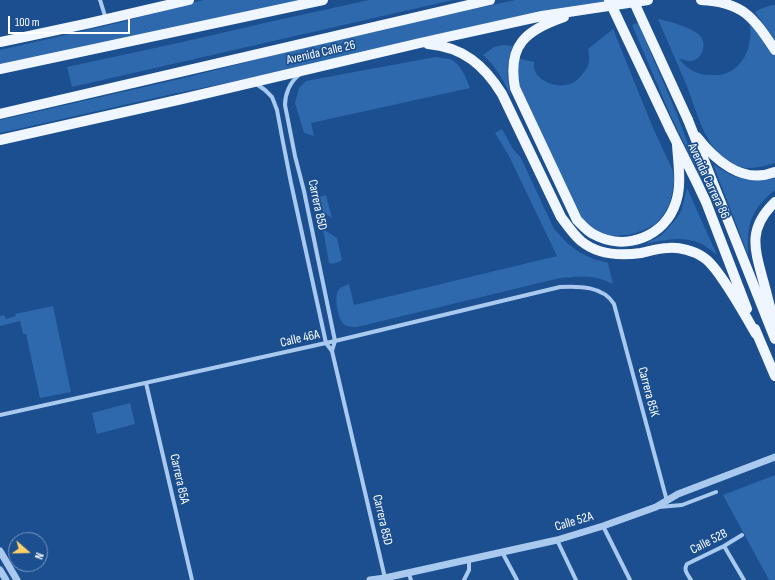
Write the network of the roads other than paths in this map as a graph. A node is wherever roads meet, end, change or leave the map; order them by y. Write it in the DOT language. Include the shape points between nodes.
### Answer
graph roads {
  1 [pos="100,0"];
  2 [pos="189,0"];
  3 [pos="323,0"];
  4 [pos="490,0"];
  5 [pos="609,0"];
  6 [pos="633,0"];
  7 [pos="648,0"];
  8 [pos="701,0"];
  9 [pos="590,8"];
  10 [pos="106,19"];
  11 [pos="420,43"];
  12 [pos="0,44"];
  13 [pos="775,50"];
  14 [pos="0,69"];
  15 [pos="304,70"];
  16 [pos="253,82"];
  17 [pos="0,114"];
  18 [pos="692,131"];
  19 [pos="0,140"];
  20 [pos="677,144"];
  21 [pos="775,172"];
  22 [pos="775,202"];
  23 [pos="603,294"];
  24 [pos="775,328"];
  25 [pos="756,334"];
  26 [pos="775,339"];
  27 [pos="335,341"];
  28 [pos="326,343"];
  29 [pos="332,351"];
  30 [pos="775,376"];
  31 [pos="146,383"];
  32 [pos="0,415"];
  33 [pos="775,457"];
  34 [pos="716,492"];
  35 [pos="667,501"];
  36 [pos="656,507"];
  37 [pos="603,526"];
  38 [pos="742,535"];
  39 [pos="557,540"];
  40 [pos="724,546"];
  41 [pos="0,552"];
  42 [pos="502,552"];
  43 [pos="469,559"];
  44 [pos="0,570"];
  45 [pos="408,572"];
  46 [pos="385,578"];
  47 [pos="464,579"];
  48 [pos="6,580"];
  49 [pos="17,580"];
  50 [pos="192,580"];
  51 [pos="370,580"];
  52 [pos="411,580"];
  53 [pos="458,580"];
  54 [pos="517,580"];
  55 [pos="576,580"];
  56 [pos="630,580"];
  57 [pos="691,580"];
  58 [pos="744,580"];
  1 -- 10 [label="street"];
  2 -- 10 [label="main road"];
  3 -- 14 [label="main road"];
  4 -- 17 [label="main road, Avenida Calle 26"];
  5 -- 20 [label="main road, Avenida Carrera 86, bridge"];
  6 -- 18 [label="main road, Avenida Carrera 86, bridge"];
  7 -- 9 [label="main road, Avenida Calle 26"];
  8 -- 13 [label="main road" via="720,2 743,11 755,22"];
  9 -- 11 [label="main road, Avenida Calle 26"];
  9 -- 20 [label="main road" via="536,29 520,44 512,66 515,88 577,220 593,234 617,242 643,238 661,227 672,211 679,192"];
  10 -- 12 [label="main road"];
  11 -- 15 [label="main road, Avenida Calle 26"];
  11 -- 25 [label="main road" via="451,48 461,53 473,60 493,80 561,217 580,241 604,253 635,253 668,248 704,257 727,286"];
  15 -- 16 [label="main road, Avenida Calle 26"];
  15 -- 27 [label="street, Carrera 85D" via="290,84 285,105"];
  16 -- 19 [label="main road, Avenida Calle 26"];
  16 -- 28 [label="street, Carrera 85D" via="272,97 277,110"];
  18 -- 21 [label="main road" via="712,154 732,170 748,175"];
  18 -- 26 [label="main road, Avenida Carrera 86"];
  20 -- 25 [label="main road, Avenida Carrera 86" via="706,202"];
  22 -- 24 [label="main road" via="760,222 755,241"];
  23 -- 27 [label="street, Calle 46A" via="583,287 560,287"];
  23 -- 35 [label="street, Carrera 85K" via="614,304"];
  25 -- 30 [label="main road, Avenida Carrera 86"];
  27 -- 28 [label="street, Calle 46A"];
  27 -- 29 [label="street, Carrera 85D"];
  28 -- 29 [label="street, Carrera 85D"];
  28 -- 31 [label="street, Calle 46A"];
  29 -- 46 [label="street, Carrera 85D"];
  31 -- 32 [label="street, Calle 46A"];
  31 -- 50 [label="street, Carrera 85A"];
  33 -- 35 [label="street, Calle 52A" via="678,494"];
  34 -- 36 [label="street" via="682,505"];
  35 -- 36 [label="street, Calle 52A"];
  36 -- 37 [label="street, Calle 52A"];
  37 -- 39 [label="street, Calle 52A"];
  37 -- 56 [label="street"];
  38 -- 40 [label="street, Calle 52B"];
  39 -- 42 [label="street, Calle 52A"];
  39 -- 55 [label="street"];
  40 -- 57 [label="street, Calle 52B" via="687,564 685,570"];
  40 -- 58 [label="street"];
  41 -- 49 [label="street"];
  42 -- 43 [label="street, Calle 52A"];
  42 -- 54 [label="street"];
  43 -- 45 [label="street, Calle 52A"];
  43 -- 47 [label="street" via="469,570"];
  44 -- 48 [label="street"];
  45 -- 46 [label="street, Calle 52A"];
  45 -- 52 [label="street"];
  46 -- 51 [label="street, Calle 52A"];
  47 -- 53 [label="street"];
}
